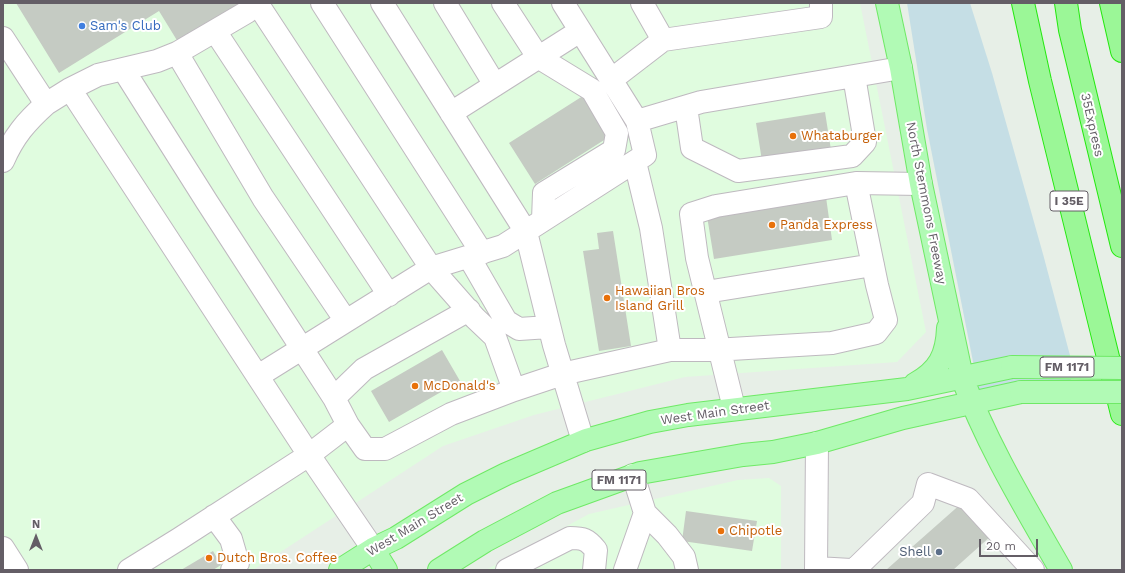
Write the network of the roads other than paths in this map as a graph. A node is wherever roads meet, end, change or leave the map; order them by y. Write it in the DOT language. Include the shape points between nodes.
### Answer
graph roads {
  1 [pos="253,3"];
  2 [pos="257,3"];
  3 [pos="322,3"];
  4 [pos="382,3"];
  5 [pos="445,3"];
  6 [pos="503,3"];
  7 [pos="563,3"];
  8 [pos="642,3"];
  9 [pos="821,3"];
  10 [pos="887,3"];
  11 [pos="1007,3"];
  12 [pos="1023,3"];
  13 [pos="1066,3"];
  14 [pos="1111,3"];
  15 [pos="215,31"];
  16 [pos="580,31"];
  17 [pos="1030,36"];
  18 [pos="3,38"];
  19 [pos="663,40"];
  20 [pos="1122,51"];
  21 [pos="177,54"];
  22 [pos="538,57"];
  23 [pos="901,68"];
  24 [pos="123,69"];
  25 [pos="854,76"];
  26 [pos="611,80"];
  27 [pos="494,85"];
  28 [pos="70,89"];
  29 [pos="46,104"];
  30 [pos="686,107"];
  31 [pos="451,113"];
  32 [pos="637,121"];
  33 [pos="3,161"];
  34 [pos="635,162"];
  35 [pos="856,183"];
  36 [pos="921,184"];
  37 [pos="535,226"];
  38 [pos="1122,246"];
  39 [pos="475,255"];
  40 [pos="873,265"];
  41 [pos="431,268"];
  42 [pos="706,292"];
  43 [pos="389,295"];
  44 [pos="469,310"];
  45 [pos="948,315"];
  46 [pos="346,321"];
  47 [pos="549,326"];
  48 [pos="301,348"];
  49 [pos="720,349"];
  50 [pos="670,350"];
  51 [pos="1122,368"];
  52 [pos="562,374"];
  53 [pos="258,376"];
  54 [pos="962,377"];
  55 [pos="907,389"];
  56 [pos="514,390"];
  57 [pos="334,398"];
  58 [pos="1120,401"];
  59 [pos="971,402"];
  60 [pos="734,408"];
  61 [pos="348,425"];
  62 [pos="583,440"];
  63 [pos="817,442"];
  64 [pos="309,455"];
  65 [pos="633,475"];
  66 [pos="645,514"];
  67 [pos="214,516"];
  68 [pos="3,548"];
  69 [pos="373,549"];
  70 [pos="1026,568"];
  71 [pos="816,569"];
  72 [pos="17,570"];
  73 [pos="129,570"];
  74 [pos="232,570"];
  75 [pos="340,570"];
  76 [pos="386,570"];
  77 [pos="439,570"];
  78 [pos="507,570"];
  79 [pos="594,570"];
  80 [pos="625,570"];
  81 [pos="687,570"];
  82 [pos="851,570"];
  83 [pos="854,570"];
  84 [pos="1061,570"];
  1 -- 15 [label="street" via="247,12"];
  2 -- 41 [label="street"];
  3 -- 39 [label="street"];
  4 -- 31 [label="street"];
  5 -- 27 [label="street"];
  6 -- 22 [label="street"];
  7 -- 16 [label="street"];
  8 -- 19 [label="street"];
  9 -- 19 [label="street" via="820,17"];
  10 -- 23 [label="main road, North Stemmons Freeway"];
  11 -- 17 [label="highway"];
  12 -- 17 [label="highway, I 35E"];
  13 -- 38 [label="highway, 35Express" via="1070,30"];
  14 -- 20 [label="highway"];
  15 -- 21 [label="street"];
  15 -- 43 [label="street"];
  16 -- 22 [label="street"];
  16 -- 26 [label="street"];
  17 -- 58 [label="highway, I 35E"];
  18 -- 29 [label="street"];
  19 -- 26 [label="street"];
  21 -- 24 [label="street"];
  21 -- 46 [label="street" via="263,198"];
  22 -- 27 [label="street"];
  22 -- 37 [label="street" via="592,90 617,133 614,150 544,193"];
  23 -- 25 [label="street"];
  23 -- 36 [label="main road, North Stemmons Freeway"];
  24 -- 28 [label="street" via="98,75"];
  24 -- 48 [label="street"];
  25 -- 30 [label="street" via="701,102"];
  25 -- 30 [label="street" via="864,142 852,156 738,171 692,148"];
  26 -- 32 [label="street"];
  27 -- 31 [label="street"];
  28 -- 29 [label="street"];
  28 -- 53 [label="street"];
  29 -- 33 [label="street" via="20,130"];
  30 -- 32 [label="street"];
  31 -- 37 [label="street"];
  32 -- 34 [label="street" via="645,155"];
  34 -- 37 [label="street"];
  34 -- 50 [label="street" via="651,228"];
  35 -- 36 [label="street"];
  35 -- 40 [label="street"];
  35 -- 42 [label="street" via="716,206 691,214 697,258"];
  36 -- 45 [label="main road, North Stemmons Freeway"];
  37 -- 39 [label="street" via="503,246"];
  37 -- 47 [label="street"];
  39 -- 41 [label="street"];
  39 -- 47 [label="street" via="506,321 519,330"];
  40 -- 42 [label="street"];
  40 -- 49 [label="street" via="886,320 876,333 832,343"];
  41 -- 43 [label="street"];
  41 -- 44 [label="street"];
  42 -- 49 [label="street"];
  43 -- 46 [label="street"];
  44 -- 56 [label="street" via="495,337"];
  44 -- 57 [label="street" via="364,369"];
  45 -- 54 [label="main road, North Stemmons Freeway"];
  45 -- 55 [label="main road" via="948,342 938,367 928,377"];
  46 -- 48 [label="street"];
  47 -- 52 [label="street"];
  48 -- 53 [label="street"];
  48 -- 57 [label="street"];
  49 -- 50 [label="street"];
  49 -- 60 [label="street"];
  50 -- 52 [label="street"];
  51 -- 54 [label="main road, West Main Street / FM 1171, bridge" via="1012,367"];
  52 -- 56 [label="street"];
  52 -- 62 [label="street"];
  53 -- 64 [label="street"];
  54 -- 55 [label="main road, West Main Street / FM 1171"];
  54 -- 59 [label="main road, North Stemmons Freeway"];
  55 -- 60 [label="main road, West Main Street / FM 1171"];
  56 -- 61 [label="street" via="451,414 385,449 365,449"];
  57 -- 61 [label="street"];
  58 -- 59 [label="main road, FM 1171, bridge" via="1021,392"];
  59 -- 63 [label="main road, FM 1171"];
  59 -- 84 [label="main road, North Stemmons Freeway" via="1008,479"];
  60 -- 62 [label="main road, West Main Street / FM 1171" via="650,422"];
  61 -- 64 [label="street"];
  62 -- 69 [label="main road, West Main Street / FM 1171" via="466,494 396,538"];
  63 -- 65 [label="main road, FM 1171" via="773,452"];
  63 -- 71 [label="street"];
  64 -- 67 [label="street"];
  64 -- 69 [label="street"];
  65 -- 66 [label="street"];
  65 -- 77 [label="main road, FM 1171" via="557,503 485,541"];
  66 -- 80 [label="street"];
  66 -- 81 [label="street" via="667,534 684,557"];
  67 -- 73 [label="street"];
  67 -- 74 [label="street" via="230,539 238,563"];
  68 -- 72 [label="street"];
  69 -- 75 [label="main road, West Main Street / FM 1171"];
  69 -- 76 [label="main road"];
  70 -- 83 [label="street" via="968,499 928,484 923,503"];
  71 -- 82 [label="street"];
  78 -- 79 [label="street" via="570,538 581,538 590,542 596,550"];
}
